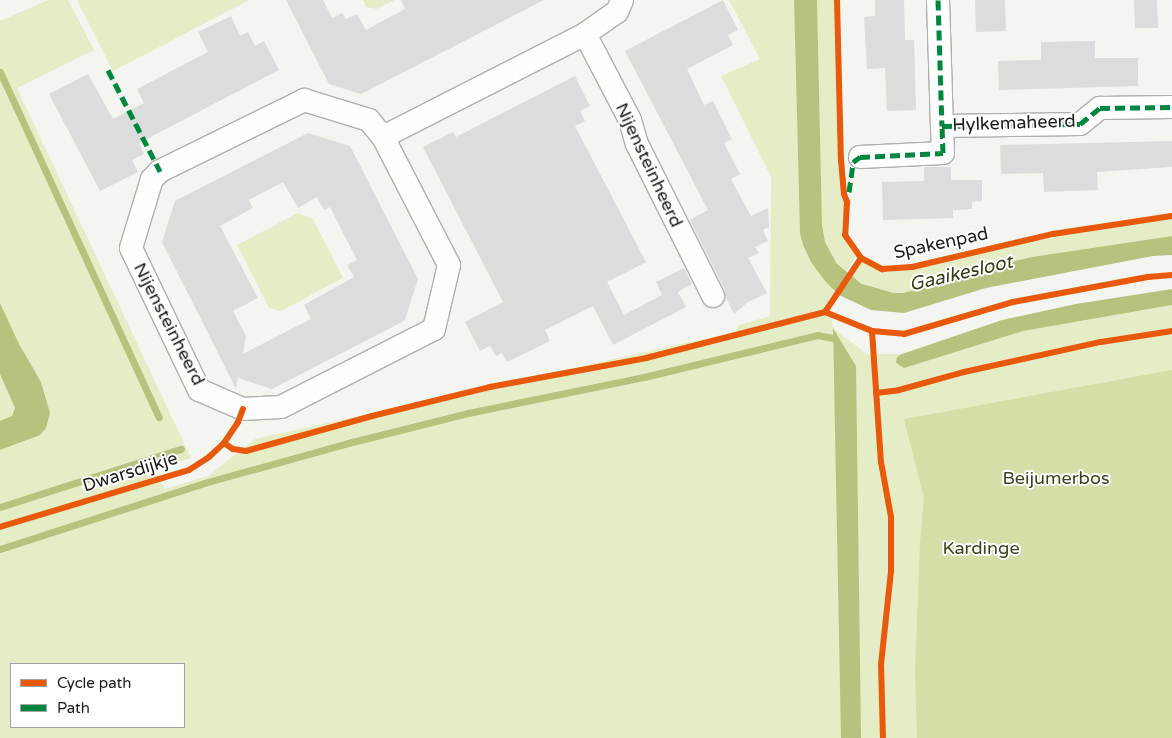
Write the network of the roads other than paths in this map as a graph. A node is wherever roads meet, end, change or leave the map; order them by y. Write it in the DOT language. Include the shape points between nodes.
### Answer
graph roads {
  1 [pos="622,0"];
  2 [pos="938,0"];
  3 [pos="585,34"];
  4 [pos="1172,107"];
  5 [pos="942,126"];
  6 [pos="383,137"];
  7 [pos="860,157"];
  8 [pos="713,296"];
  1 -- 3 [label="street" via="616,12"];
  2 -- 5 [label="street, Hylkemaheerd"];
  3 -- 6 [label="street"];
  3 -- 8 [label="street, Nijensteinheerd" via="630,120 637,144"];
  4 -- 5 [label="street, Hylkemaheerd" via="1100,108 1080,124"];
  5 -- 7 [label="street, Hylkemaheerd" via="943,153"];
  6 -- 6 [label="street, Nijensteinheerd" via="369,120 304,100 160,171 152,178 131,248 200,390 243,409 281,408 434,329 448,265"];
}
